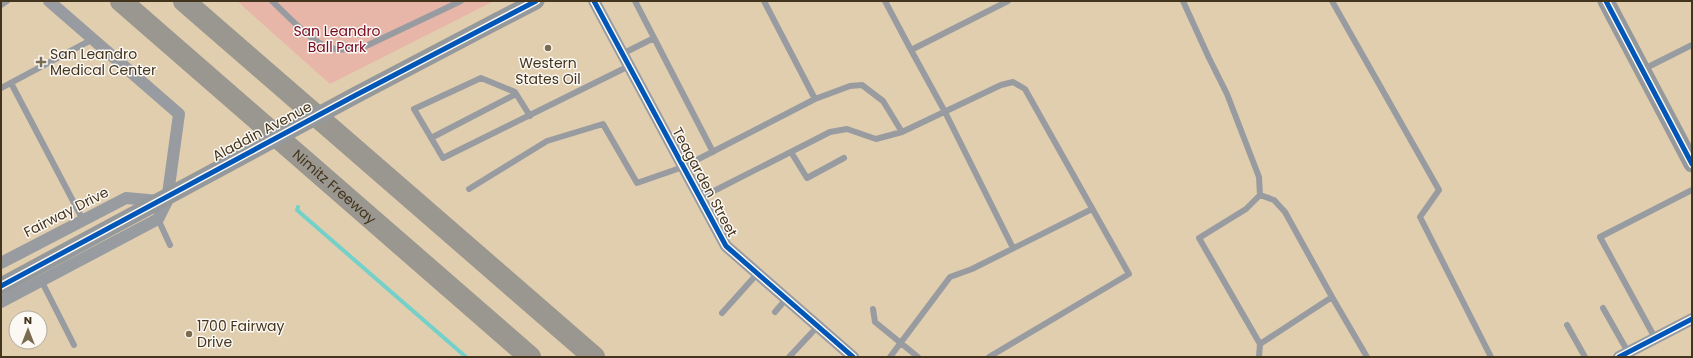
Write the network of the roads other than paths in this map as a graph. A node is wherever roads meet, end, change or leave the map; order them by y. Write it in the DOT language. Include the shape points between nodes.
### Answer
graph roads {
  1 [pos="7,1"];
  2 [pos="49,1"];
  3 [pos="121,1"];
  4 [pos="184,1"];
  5 [pos="272,1"];
  6 [pos="461,1"];
  7 [pos="536,1"];
  8 [pos="594,1"];
  9 [pos="635,1"];
  10 [pos="764,1"];
  11 [pos="885,1"];
  12 [pos="1008,1"];
  13 [pos="1183,1"];
  14 [pos="1332,1"];
  15 [pos="1606,1"];
  16 [pos="1,5"];
  17 [pos="654,38"];
  18 [pos="94,39"];
  19 [pos="1692,45"];
  20 [pos="911,50"];
  21 [pos="622,54"];
  22 [pos="629,66"];
  23 [pos="1642,70"];
  24 [pos="11,83"];
  25 [pos="1,88"];
  26 [pos="516,94"];
  27 [pos="814,99"];
  28 [pos="945,112"];
  29 [pos="530,116"];
  30 [pos="902,132"];
  31 [pos="431,138"];
  32 [pos="713,152"];
  33 [pos="791,152"];
  34 [pos="844,158"];
  35 [pos="1692,164"];
  36 [pos="683,167"];
  37 [pos="469,189"];
  38 [pos="1692,190"];
  39 [pos="1260,195"];
  40 [pos="700,198"];
  41 [pos="167,201"];
  42 [pos="1092,209"];
  43 [pos="158,219"];
  44 [pos="83,220"];
  45 [pos="170,245"];
  46 [pos="1013,248"];
  47 [pos="1,263"];
  48 [pos="757,274"];
  49 [pos="41,280"];
  50 [pos="1,286"];
  51 [pos="1332,297"];
  52 [pos="786,299"];
  53 [pos="1,302"];
  54 [pos="1603,308"];
  55 [pos="873,309"];
  56 [pos="775,312"];
  57 [pos="722,313"];
  58 [pos="1692,319"];
  59 [pos="1567,325"];
  60 [pos="818,326"];
  61 [pos="1655,338"];
  62 [pos="901,343"];
  63 [pos="1260,344"];
  64 [pos="74,345"];
  65 [pos="1624,355"];
  66 [pos="530,357"];
  67 [pos="594,357"];
  68 [pos="789,357"];
  69 [pos="853,357"];
  70 [pos="890,357"];
  71 [pos="918,357"];
  72 [pos="989,357"];
  73 [pos="1259,357"];
  74 [pos="1367,357"];
  75 [pos="1491,357"];
  76 [pos="1585,357"];
  1 -- 16 [label="lane"];
  2 -- 18 [label="street"];
  3 -- 66 [label="highway, Nimitz Freeway"];
  4 -- 67 [label="highway"];
  5 -- 6 [label="lane" via="316,42 329,48 348,50 364,47"];
  7 -- 50 [label="street, Aladdin Avenue, bridge" via="356,94"];
  8 -- 21 [label="street, Teagarden Street"];
  9 -- 17 [label="lane"];
  10 -- 27 [label="lane"];
  11 -- 20 [label="lane"];
  12 -- 20 [label="lane"];
  13 -- 39 [label="lane" via="1227,94 1259,177"];
  14 -- 75 [label="lane" via="1439,190 1420,217"];
  15 -- 23 [label="street"];
  17 -- 21 [label="lane"];
  17 -- 32 [label="lane"];
  18 -- 24 [label="lane"];
  18 -- 41 [label="street" via="179,114"];
  19 -- 23 [label="lane"];
  20 -- 28 [label="lane"];
  21 -- 22 [label="street, Teagarden Street"];
  22 -- 29 [label="lane"];
  22 -- 36 [label="street, Teagarden Street"];
  23 -- 35 [label="street"];
  24 -- 25 [label="lane"];
  24 -- 44 [label="lane"];
  26 -- 29 [label="lane"];
  26 -- 31 [label="lane"];
  26 -- 31 [label="lane" via="481,78 414,108"];
  27 -- 30 [label="lane" via="850,86 862,85 883,101"];
  27 -- 32 [label="lane"];
  28 -- 30 [label="lane"];
  28 -- 42 [label="lane" via="1001,85 1013,82 1025,89"];
  28 -- 46 [label="lane"];
  29 -- 31 [label="lane" via="443,158"];
  30 -- 33 [label="lane" via="876,139 847,128 830,132"];
  32 -- 36 [label="lane"];
  33 -- 34 [label="lane" via="807,178"];
  33 -- 40 [label="lane"];
  36 -- 37 [label="lane" via="637,183 603,124 547,141"];
  36 -- 40 [label="street, Teagarden Street"];
  38 -- 61 [label="lane" via="1600,237"];
  39 -- 51 [label="lane" via="1274,200 1285,212"];
  39 -- 63 [label="lane" via="1246,209 1199,238"];
  40 -- 48 [label="street, Teagarden Street" via="726,246"];
  41 -- 43 [label="street"];
  41 -- 44 [label="street, Fairway Drive" via="126,198"];
  42 -- 46 [label="lane"];
  42 -- 72 [label="lane" via="1129,274"];
  43 -- 45 [label="lane"];
  43 -- 49 [label="street"];
  44 -- 47 [label="street, Fairway Drive"];
  46 -- 62 [label="lane" via="950,277"];
  48 -- 52 [label="street, Teagarden Street"];
  48 -- 57 [label="lane"];
  49 -- 53 [label="street"];
  49 -- 64 [label="lane"];
  51 -- 63 [label="lane"];
  51 -- 74 [label="lane"];
  52 -- 56 [label="lane"];
  52 -- 60 [label="street, Teagarden Street"];
  54 -- 65 [label="lane"];
  55 -- 62 [label="lane" via="875,322"];
  58 -- 61 [label="street"];
  59 -- 76 [label="lane"];
  60 -- 68 [label="lane"];
  60 -- 69 [label="street, Teagarden Street"];
  61 -- 65 [label="street"];
  62 -- 70 [label="lane"];
  62 -- 71 [label="lane"];
  63 -- 73 [label="lane"];
}
